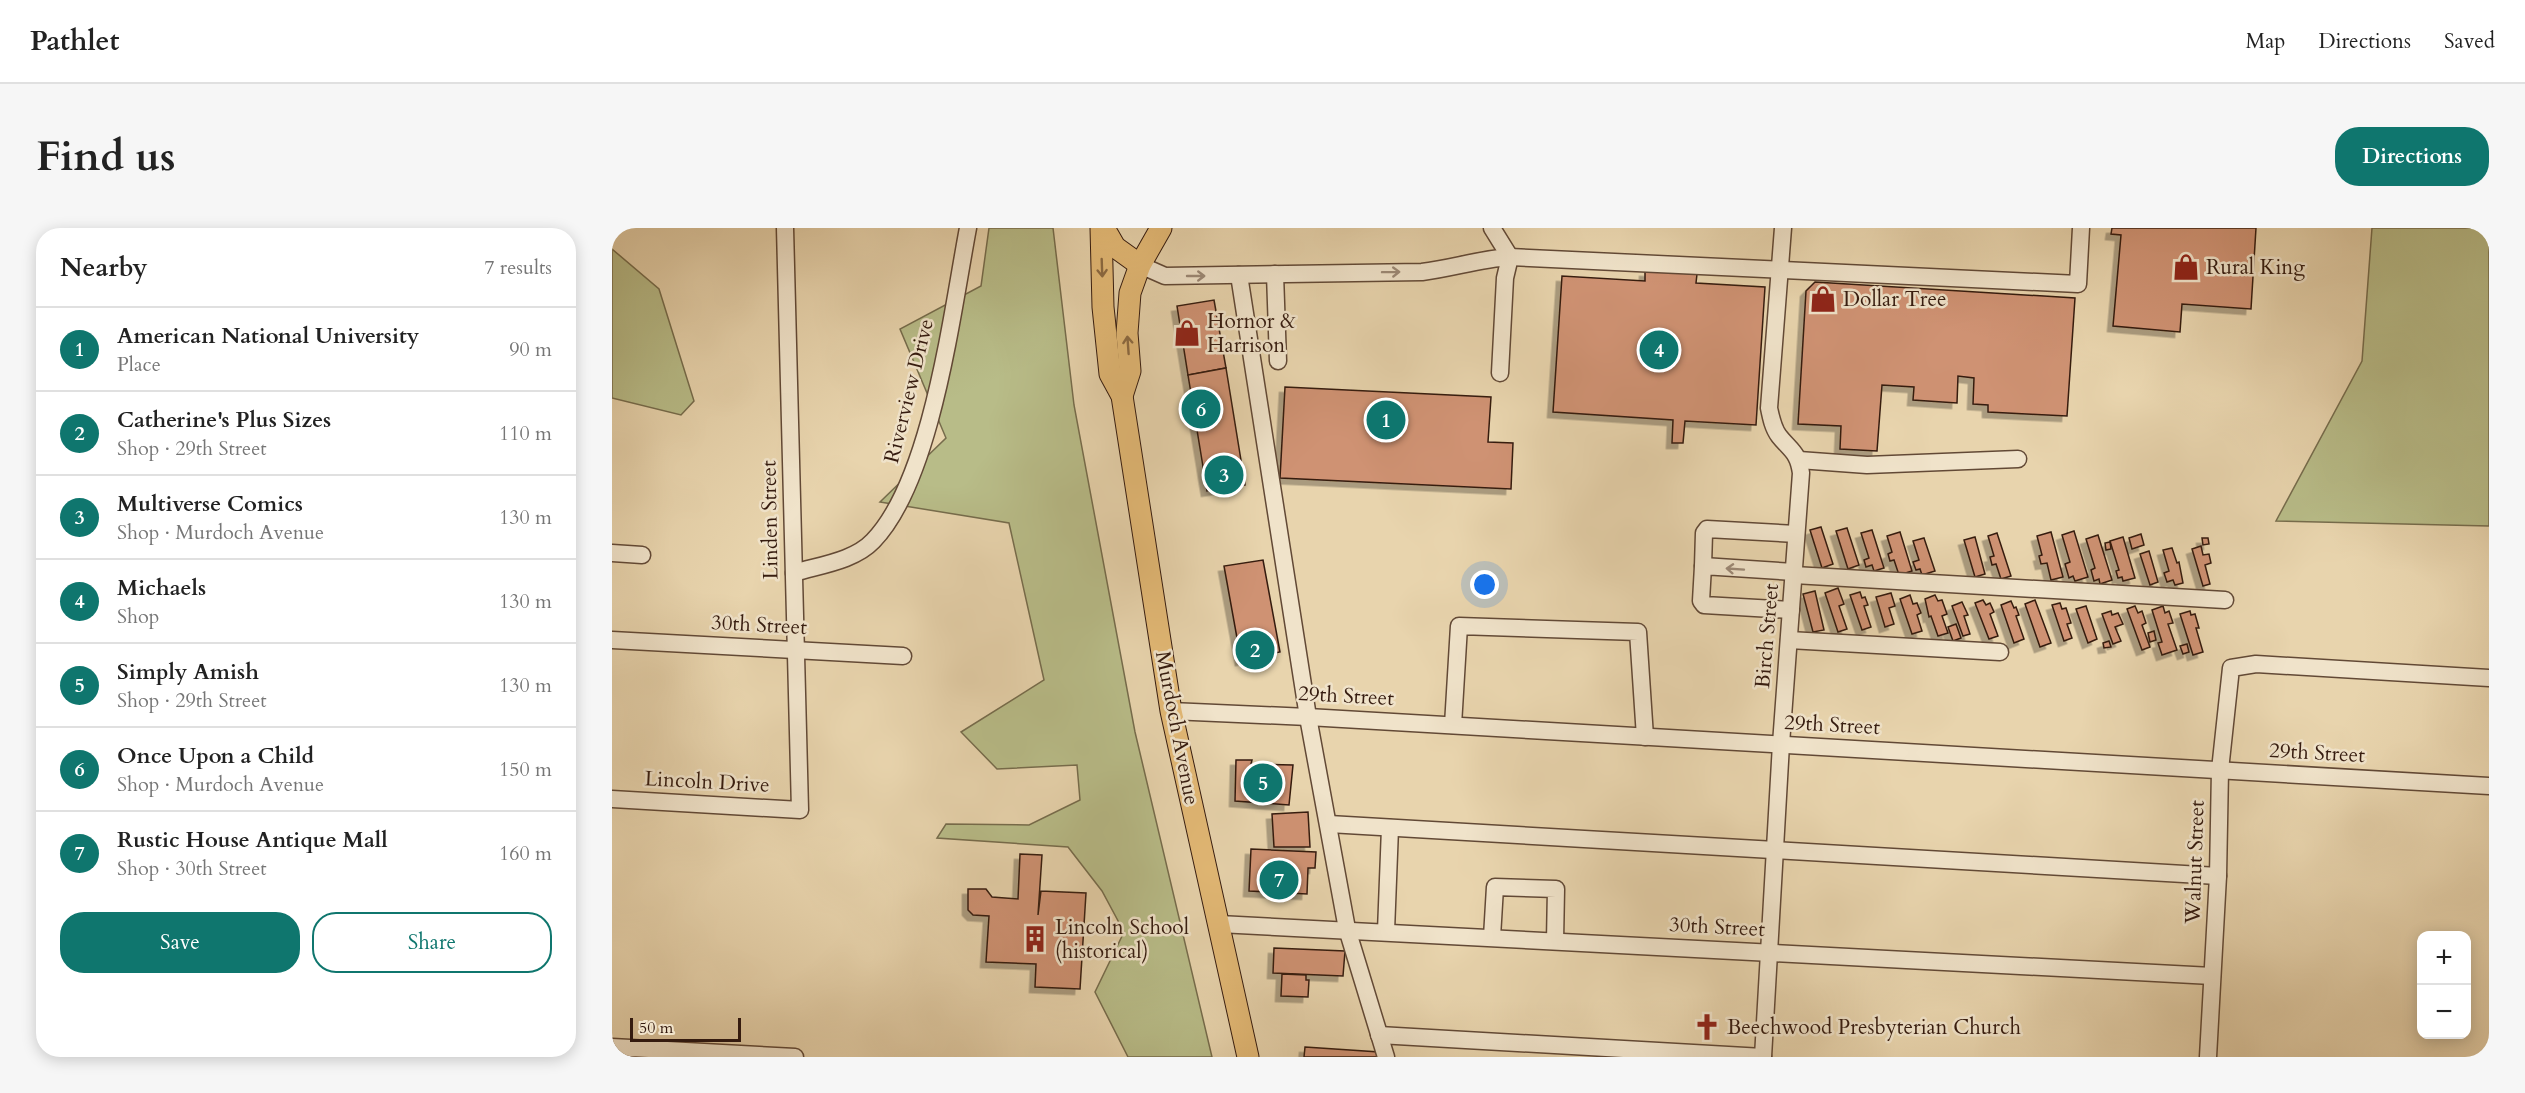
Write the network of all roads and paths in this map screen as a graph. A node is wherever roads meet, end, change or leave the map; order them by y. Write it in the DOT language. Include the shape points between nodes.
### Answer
graph roads {
  1 [pos="784,228"];
  2 [pos="968,228"];
  3 [pos="1102,228"];
  4 [pos="1161,228"];
  5 [pos="1492,228"];
  6 [pos="1783,228"];
  7 [pos="2081,228"];
  8 [pos="1510,256"];
  9 [pos="1140,265"];
  10 [pos="1780,269"];
  11 [pos="1275,274"];
  12 [pos="1239,275"];
  13 [pos="1278,361"];
  14 [pos="1500,373"];
  15 [pos="1122,396"];
  16 [pos="2018,459"];
  17 [pos="1800,460"];
  18 [pos="1796,534"];
  19 [pos="612,553"];
  20 [pos="642,555"];
  21 [pos="1702,566"];
  22 [pos="794,573"];
  23 [pos="1794,574"];
  24 [pos="2225,600"];
  25 [pos="1791,610"];
  26 [pos="612,640"];
  27 [pos="1789,640"];
  28 [pos="796,650"];
  29 [pos="2000,652"];
  30 [pos="903,656"];
  31 [pos="2489,678"];
  32 [pos="1172,711"];
  33 [pos="1308,717"];
  34 [pos="1453,725"];
  35 [pos="1645,736"];
  36 [pos="1781,744"];
  37 [pos="2220,770"];
  38 [pos="2489,786"];
  39 [pos="612,799"];
  40 [pos="800,810"];
  41 [pos="1329,824"];
  42 [pos="1390,828"];
  43 [pos="1774,851"];
  44 [pos="2218,876"];
  45 [pos="1219,924"];
  46 [pos="1347,929"];
  47 [pos="1386,931"];
  48 [pos="1492,937"];
  49 [pos="1555,940"];
  50 [pos="1769,952"];
  51 [pos="2212,976"];
  52 [pos="1379,1035"];
  53 [pos="612,1047"];
  54 [pos="795,1057"];
  55 [pos="1248,1057"];
  56 [pos="1386,1057"];
  57 [pos="1763,1057"];
  58 [pos="2208,1057"];
  1 -- 22 [label="street, Linden Street"];
  2 -- 22 [label="street, Riverview Drive" via="941,374 919,455 898,506 873,541 854,555"];
  3 -- 9 [label="main road" via="1115,247"];
  3 -- 15 [label="main road, Murdoch Avenue, one-way" via="1103,307 1110,374"];
  4 -- 9 [label="main road, Murdoch Avenue"];
  5 -- 8 [label="street"];
  6 -- 10 [label="street"];
  7 -- 10 [label="street" via="2078,284"];
  8 -- 10 [label="street"];
  11 -- 8 [label="street, one-way" via="1422,272"];
  8 -- 14 [label="street" via="1504,278"];
  9 -- 12 [label="street, one-way" via="1165,276"];
  15 -- 9 [label="main road, Murdoch Avenue, one-way" via="1130,371 1130,293"];
  10 -- 17 [label="street" via="1770,408 1779,436"];
  11 -- 12 [label="street"];
  11 -- 13 [label="street"];
  12 -- 33 [label="street"];
  15 -- 32 [label="main road, Murdoch Avenue"];
  16 -- 17 [label="street" via="1867,465"];
  17 -- 18 [label="street"];
  18 -- 21 [label="street" via="1707,530"];
  18 -- 23 [label="street"];
  19 -- 20 [label="street"];
  23 -- 21 [label="street, one-way"];
  21 -- 25 [label="street" via="1704,605"];
  22 -- 28 [label="street, Linden Street"];
  23 -- 24 [label="street, Birch Street"];
  23 -- 25 [label="street, Birch Street"];
  25 -- 27 [label="street, Birch Street"];
  26 -- 28 [label="street, 30th Street"];
  27 -- 29 [label="street"];
  27 -- 36 [label="street, Birch Street"];
  28 -- 30 [label="street, 30th Street"];
  28 -- 40 [label="street, Linden Street"];
  31 -- 37 [label="street, Walnut Street" via="2256,664 2231,668"];
  32 -- 33 [label="street, 29th Street"];
  32 -- 45 [label="main road, Murdoch Avenue"];
  33 -- 34 [label="street, 29th Street"];
  33 -- 41 [label="street"];
  34 -- 35 [label="street, 29th Street"];
  34 -- 35 [label="street" via="1459,626 1638,632"];
  35 -- 36 [label="street, 29th Street"];
  36 -- 37 [label="street, 29th Street"];
  36 -- 43 [label="street, Birch Street"];
  37 -- 38 [label="street, 29th Street"];
  37 -- 44 [label="street, Walnut Street"];
  39 -- 40 [label="street, Lincoln Drive"];
  41 -- 42 [label="street"];
  41 -- 46 [label="street"];
  42 -- 43 [label="street"];
  42 -- 47 [label="street"];
  43 -- 44 [label="street"];
  43 -- 50 [label="street, Birch Street"];
  44 -- 51 [label="street, Walnut Street"];
  45 -- 46 [label="street, 30th Street"];
  45 -- 55 [label="main road, Murdoch Avenue"];
  46 -- 47 [label="street, 30th Street"];
  46 -- 52 [label="street"];
  47 -- 48 [label="street, 30th Street"];
  48 -- 49 [label="street, 30th Street"];
  48 -- 49 [label="street" via="1495,887 1556,889"];
  49 -- 50 [label="street, 30th Street"];
  50 -- 51 [label="street, 30th Street"];
  50 -- 57 [label="street, Birch Street"];
  51 -- 58 [label="street, Walnut Street"];
  52 -- 56 [label="street"];
  52 -- 57 [label="street"];
  53 -- 54 [label="street"];
}
